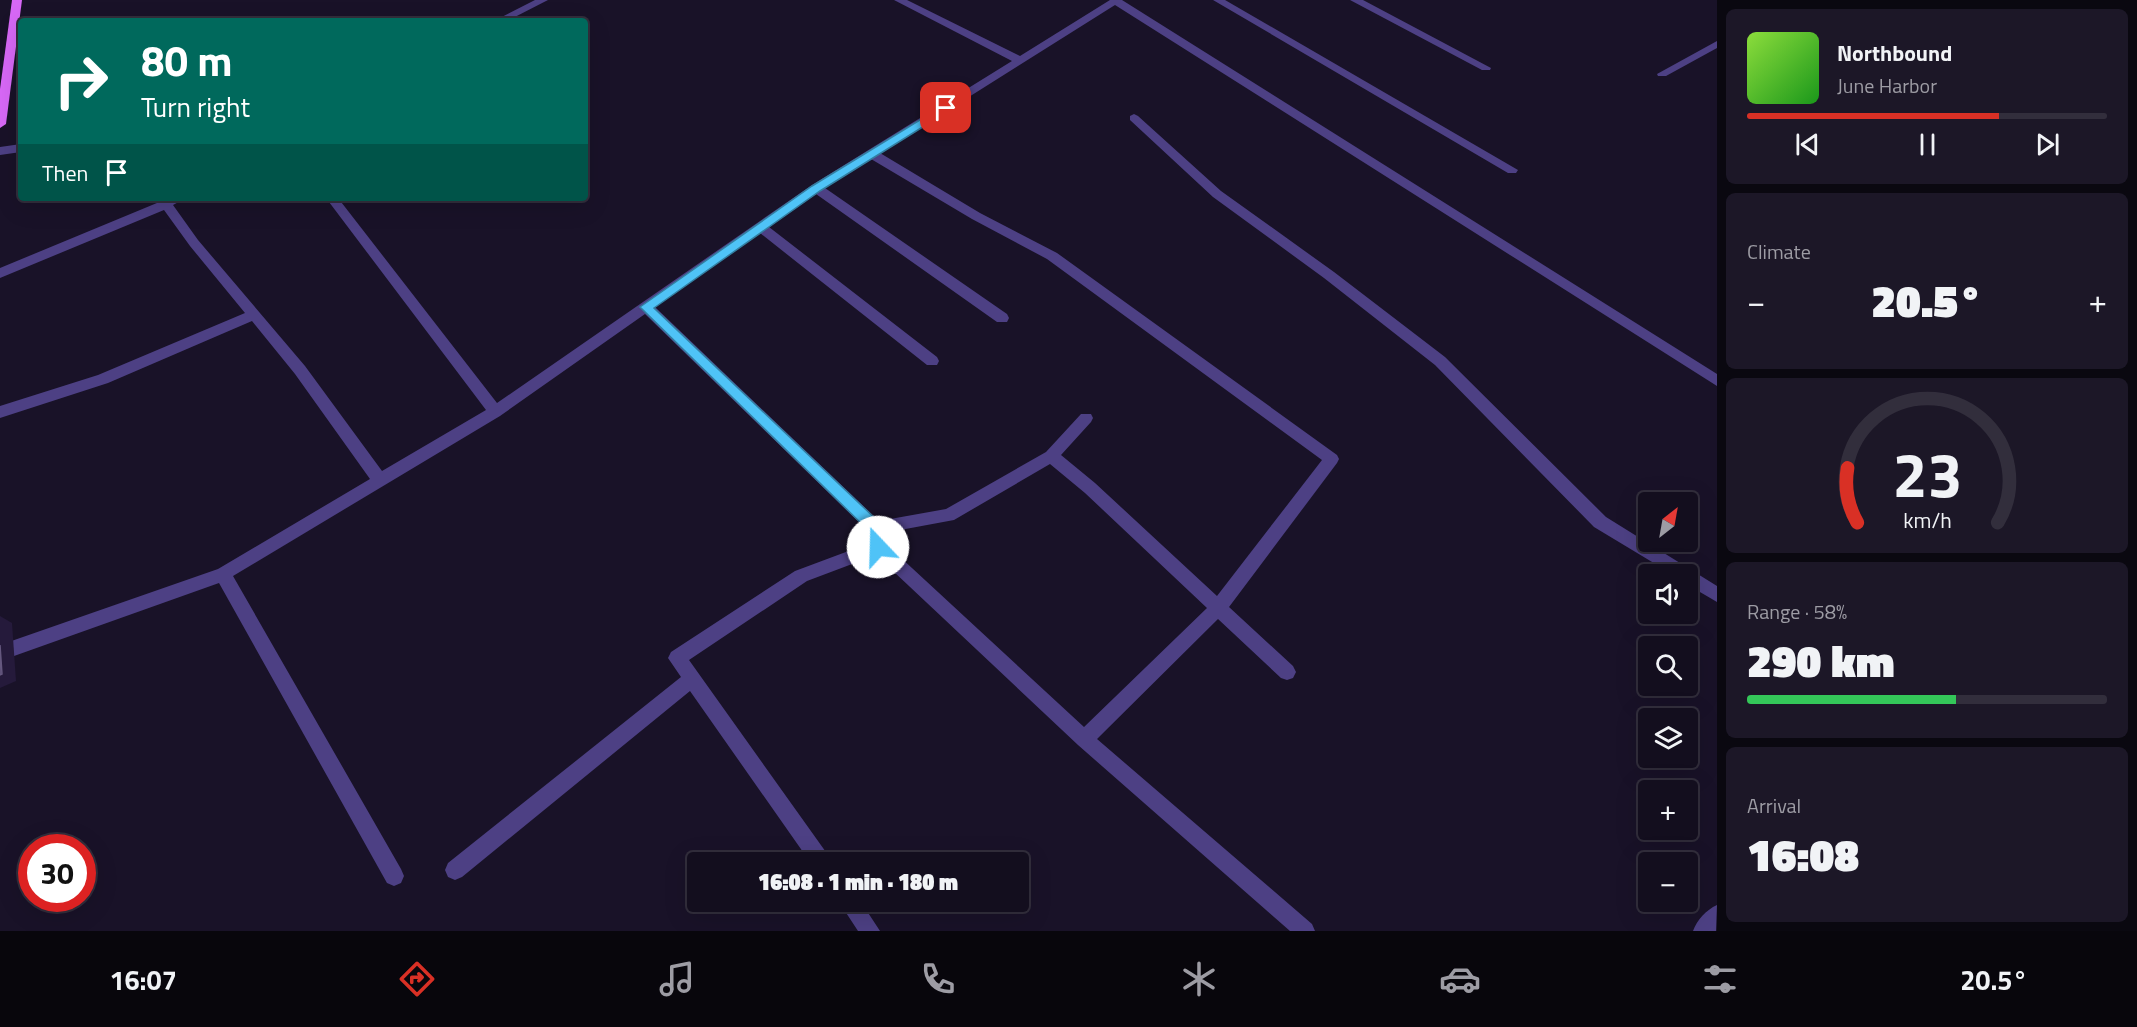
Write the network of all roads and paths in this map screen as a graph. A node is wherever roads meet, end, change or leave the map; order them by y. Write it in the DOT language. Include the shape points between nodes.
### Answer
graph roads {
  1 [pos="17,0"];
  2 [pos="543,0"];
  3 [pos="899,0"];
  4 [pos="1116,0"];
  5 [pos="1218,0"];
  6 [pos="1355,0"];
  7 [pos="505,18"];
  8 [pos="1717,44"];
  9 [pos="1021,61"];
  10 [pos="1486,68"];
  11 [pos="1662,74"];
  12 [pos="1134,117"];
  13 [pos="0,124"];
  14 [pos="18,148"];
  15 [pos="0,151"];
  16 [pos="872,154"];
  17 [pos="1512,170"];
  18 [pos="816,188"];
  19 [pos="173,201"];
  20 [pos="334,201"];
  21 [pos="166,204"];
  22 [pos="761,227"];
  23 [pos="0,273"];
  24 [pos="646,307"];
  25 [pos="254,315"];
  26 [pos="1002,318"];
  27 [pos="932,361"];
  28 [pos="1717,381"];
  29 [pos="0,412"];
  30 [pos="495,412"];
  31 [pos="1086,418"];
  32 [pos="1051,456"];
  33 [pos="380,480"];
  34 [pos="876,528"];
  35 [pos="878,547"];
  36 [pos="1668,564"];
  37 [pos="223,574"];
  38 [pos="1698,583"];
  39 [pos="1717,595"];
  40 [pos="1218,608"];
  41 [pos="0,653"];
  42 [pos="1287,672"];
  43 [pos="692,679"];
  44 [pos="1084,739"];
  45 [pos="814,852"];
  46 [pos="456,870"];
  47 [pos="394,876"];
  48 [pos="856,912"];
  49 [pos="1717,915"];
  50 [pos="870,931"];
  51 [pos="1305,931"];
  52 [pos="1703,931"];
  1 -- 13 [label="main road"];
  2 -- 7 [label="street"];
  3 -- 9 [label="street"];
  4 -- 9 [label="street"];
  4 -- 28 [label="street"];
  5 -- 17 [label="street"];
  6 -- 10 [label="street"];
  8 -- 11 [label="street"];
  9 -- 16 [label="street"];
  12 -- 36 [label="street" via="1217,194 1440,362 1600,522"];
  14 -- 15 [label="street"];
  16 -- 18 [label="street"];
  16 -- 40 [label="street" via="1052,256 1332,459"];
  18 -- 22 [label="street"];
  18 -- 26 [label="street"];
  19 -- 21 [label="street"];
  20 -- 30 [label="street"];
  21 -- 23 [label="street"];
  21 -- 25 [label="street"];
  22 -- 24 [label="street"];
  22 -- 27 [label="street"];
  24 -- 30 [label="street"];
  24 -- 34 [label="street"];
  25 -- 29 [label="street" via="103,379"];
  25 -- 33 [label="street" via="300,370"];
  30 -- 33 [label="street"];
  31 -- 32 [label="street"];
  32 -- 34 [label="street" via="949,515"];
  32 -- 40 [label="street"];
  33 -- 37 [label="street"];
  34 -- 35 [label="street"];
  35 -- 43 [label="street" via="801,576 677,658"];
  35 -- 44 [label="street"];
  37 -- 41 [label="street"];
  37 -- 47 [label="street"];
  38 -- 39 [label="street"];
  40 -- 42 [label="street"];
  40 -- 44 [label="street"];
  43 -- 45 [label="street"];
  43 -- 46 [label="street"];
  44 -- 51 [label="street"];
  48 -- 50 [label="street"];
  49 -- 52 [label="street"];
}
